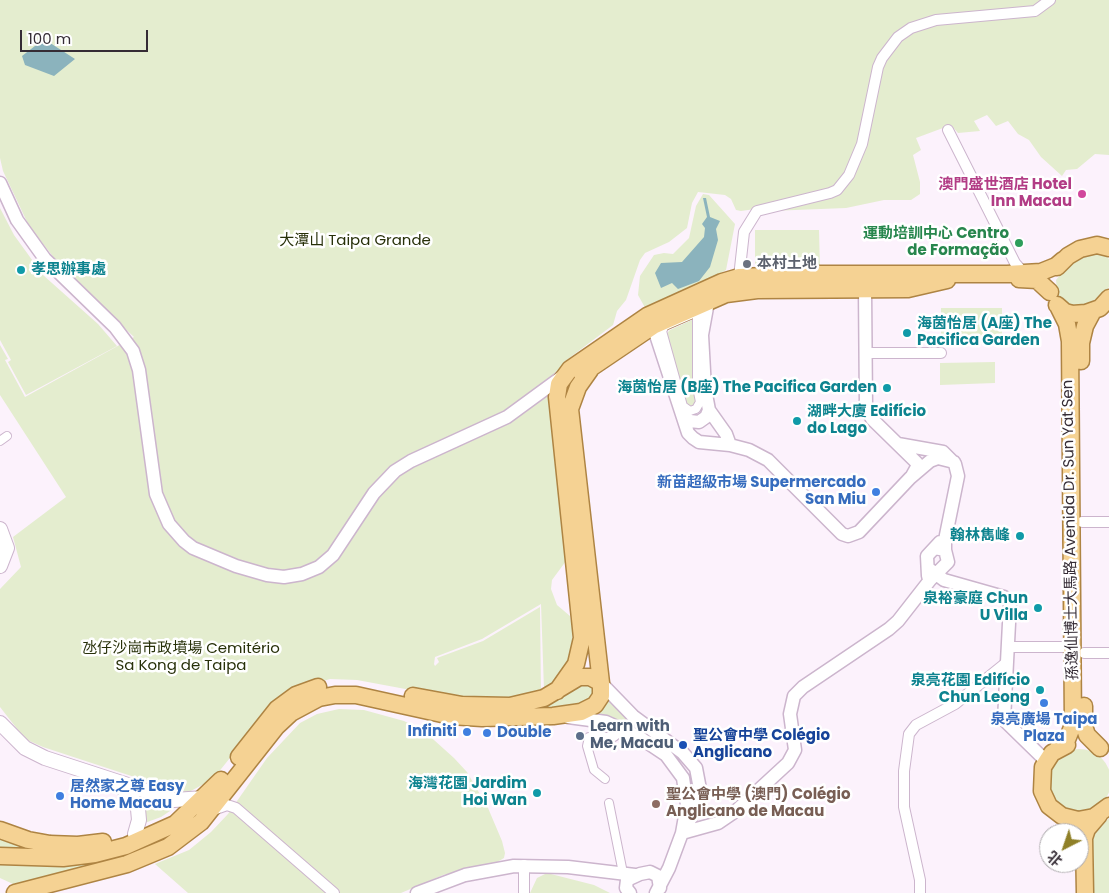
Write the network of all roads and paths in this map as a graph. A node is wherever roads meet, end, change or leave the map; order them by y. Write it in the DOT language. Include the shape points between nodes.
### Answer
graph roads {
  1 [pos="1050,0"];
  2 [pos="948,130"];
  3 [pos="0,183"];
  4 [pos="1107,245"];
  5 [pos="1063,260"];
  6 [pos="1015,270"];
  7 [pos="820,274"];
  8 [pos="740,284"];
  9 [pos="865,289"];
  10 [pos="1050,292"];
  11 [pos="708,302"];
  12 [pos="1103,305"];
  13 [pos="669,306"];
  14 [pos="1059,308"];
  15 [pos="653,326"];
  16 [pos="866,353"];
  17 [pos="940,353"];
  18 [pos="590,370"];
  19 [pos="563,376"];
  20 [pos="557,396"];
  21 [pos="525,405"];
  22 [pos="709,410"];
  23 [pos="683,411"];
  24 [pos="898,444"];
  25 [pos="730,445"];
  26 [pos="954,462"];
  27 [pos="910,478"];
  28 [pos="1082,522"];
  29 [pos="1109,522"];
  30 [pos="0,529"];
  31 [pos="940,549"];
  32 [pos="0,566"];
  33 [pos="935,573"];
  34 [pos="1010,647"];
  35 [pos="1078,650"];
  36 [pos="1109,653"];
  37 [pos="1006,662"];
  38 [pos="601,683"];
  39 [pos="556,691"];
  40 [pos="553,716"];
  41 [pos="0,723"];
  42 [pos="1009,726"];
  43 [pos="624,729"];
  44 [pos="660,743"];
  45 [pos="1058,748"];
  46 [pos="1104,752"];
  47 [pos="1046,761"];
  48 [pos="683,778"];
  49 [pos="605,780"];
  50 [pos="114,781"];
  51 [pos="610,803"];
  52 [pos="210,804"];
  53 [pos="1104,811"];
  54 [pos="694,812"];
  55 [pos="1058,814"];
  56 [pos="1067,823"];
  57 [pos="716,824"];
  58 [pos="0,830"];
  59 [pos="135,834"];
  60 [pos="680,839"];
  61 [pos="0,856"];
  62 [pos="95,858"];
  63 [pos="0,863"];
  64 [pos="524,865"];
  65 [pos="591,870"];
  66 [pos="650,872"];
  67 [pos="1074,873"];
  68 [pos="629,874"];
  69 [pos="628,890"];
  70 [pos="658,890"];
  71 [pos="15,893"];
  72 [pos="334,893"];
  73 [pos="417,893"];
  74 [pos="524,893"];
  75 [pos="920,893"];
  76 [pos="1074,893"];
  77 [pos="1085,893"];
  1 -- 8 [label="street" via="1035,11 936,20 911,28 898,37 878,67 862,144 849,176 830,193 757,211 744,232"];
  2 -- 6 [label="street"];
  3 -- 21 [label="street" via="17,220 45,259 115,327 133,351 139,370 159,504 169,524 184,541 217,560 284,577 319,567 334,555 374,493 395,471 507,417"];
  4 -- 5 [label="main road" via="1080,249"];
  5 -- 6 [label="main road" via="1050,269"];
  5 -- 10 [label="main road" via="1051,277"];
  6 -- 7 [label="main road"];
  7 -- 8 [label="main road"];
  7 -- 9 [label="main road" via="858,277"];
  8 -- 9 [label="main road"];
  8 -- 11 [label="main road"];
  8 -- 13 [label="main road" via="722,282"];
  9 -- 10 [label="main road" via="908,289 944,280 1029,278 1037,280"];
  9 -- 16 [label="street"];
  10 -- 14 [label="main road, 孫逸仙博士大馬路 Avenida Dr. Sun Yat Sen"];
  11 -- 15 [label="main road"];
  11 -- 22 [label="street" via="702,328 702,351"];
  12 -- 14 [label="main road" via="1072,314"];
  12 -- 28 [label="main road, 孫逸仙博士大馬路 Avenida Dr. Sun Yat Sen" via="1085,326 1081,343"];
  13 -- 15 [label="main road"];
  13 -- 19 [label="main road" via="647,316"];
  14 -- 35 [label="main road, 孫逸仙博士大馬路 Avenida Dr. Sun Yat Sen" via="1067,324 1070,341"];
  15 -- 18 [label="main road"];
  15 -- 23 [label="street"];
  16 -- 17 [label="street"];
  16 -- 24 [label="street" via="867,411"];
  18 -- 20 [label="main road"];
  18 -- 38 [label="main road" via="578,387 570,409"];
  19 -- 20 [label="main road"];
  19 -- 21 [label="street"];
  20 -- 21 [label="street"];
  20 -- 39 [label="main road" via="582,638 576,664"];
  22 -- 23 [label="street" via="706,417 698,422 690,421"];
  22 -- 25 [label="street"];
  23 -- 23 [label="street" via="662,331 665,326 695,314 700,402 694,410"];
  23 -- 25 [label="street" via="688,433 693,438 699,442"];
  24 -- 26 [label="street" via="943,452"];
  24 -- 27 [label="street" via="917,463 916,472"];
  25 -- 27 [label="street" via="768,460 837,530 848,536 859,532"];
  26 -- 27 [label="street" via="938,458 925,464"];
  26 -- 31 [label="street" via="958,476"];
  28 -- 29 [label="street"];
  28 -- 35 [label="main road, 孫逸仙博士大馬路 Avenida Dr. Sun Yat Sen"];
  30 -- 32 [label="main road" via="7,548"];
  31 -- 33 [label="street" via="949,559"];
  31 -- 33 [label="street" via="927,556"];
  33 -- 34 [label="street" via="950,572 1008,592 1012,599"];
  33 -- 37 [label="street" via="1008,600"];
  33 -- 57 [label="street" via="910,608 889,630 798,691 790,704 795,750 792,757 736,810"];
  34 -- 35 [label="street"];
  34 -- 42 [label="street" via="1006,712"];
  35 -- 36 [label="street"];
  35 -- 45 [label="main road, 孫逸仙博士大馬路 Avenida Dr. Sun Yat Sen" via="1073,725 1066,742"];
  35 -- 46 [label="main road, 孫逸仙博士大馬路 Avenida Dr. Sun Yat Sen" via="1084,726 1087,735"];
  37 -- 42 [label="street" via="1003,714"];
  37 -- 75 [label="street" via="955,704 916,725 909,734 904,770 904,807"];
  38 -- 39 [label="main road" via="585,676"];
  38 -- 40 [label="main road" via="599,700 589,710"];
  38 -- 44 [label="street"];
  39 -- 52 [label="main road" via="527,704 486,707 462,706 359,684 342,683 316,688 296,695 277,709 224,777"];
  40 -- 43 [label="street" via="606,722"];
  40 -- 52 [label="main road" via="451,716 356,695 336,694 319,698 290,713"];
  41 -- 50 [label="main road" via="36,754"];
  42 -- 47 [label="street"];
  43 -- 44 [label="street"];
  43 -- 49 [label="street" via="614,737 589,736 587,746 594,770"];
  44 -- 48 [label="street"];
  44 -- 54 [label="street" via="683,753 696,768 700,784"];
  45 -- 46 [label="main road" via="1081,742"];
  45 -- 47 [label="main road, 孫逸仙博士大馬路 Avenida Dr. Sun Yat Sen"];
  47 -- 55 [label="main road" via="1041,774 1042,791 1049,806"];
  48 -- 54 [label="street"];
  48 -- 60 [label="street" via="687,805"];
  50 -- 52 [label="main road" via="174,800"];
  50 -- 59 [label="main road" via="137,806 139,820"];
  51 -- 68 [label="street"];
  52 -- 59 [label="main road"];
  52 -- 62 [label="main road" via="150,837"];
  52 -- 71 [label="main road" via="187,834 147,857"];
  52 -- 72 [label="street" via="236,808"];
  53 -- 55 [label="main road" via="1078,820"];
  53 -- 77 [label="main road" via="1087,829 1084,838"];
  54 -- 57 [label="street"];
  54 -- 60 [label="street"];
  55 -- 56 [label="main road"];
  57 -- 60 [label="street"];
  58 -- 59 [label="main road" via="28,840 64,845 93,844"];
  60 -- 66 [label="street" via="663,863"];
  60 -- 70 [label="street"];
  61 -- 62 [label="main road"];
  62 -- 63 [label="main road" via="64,866"];
  64 -- 65 [label="street"];
  64 -- 73 [label="street" via="465,875"];
  64 -- 74 [label="street"];
  65 -- 68 [label="street"];
  65 -- 69 [label="street"];
  66 -- 68 [label="street"];
  66 -- 70 [label="street" via="658,876"];
  67 -- 76 [label="main road"];
  68 -- 69 [label="street"];
}
